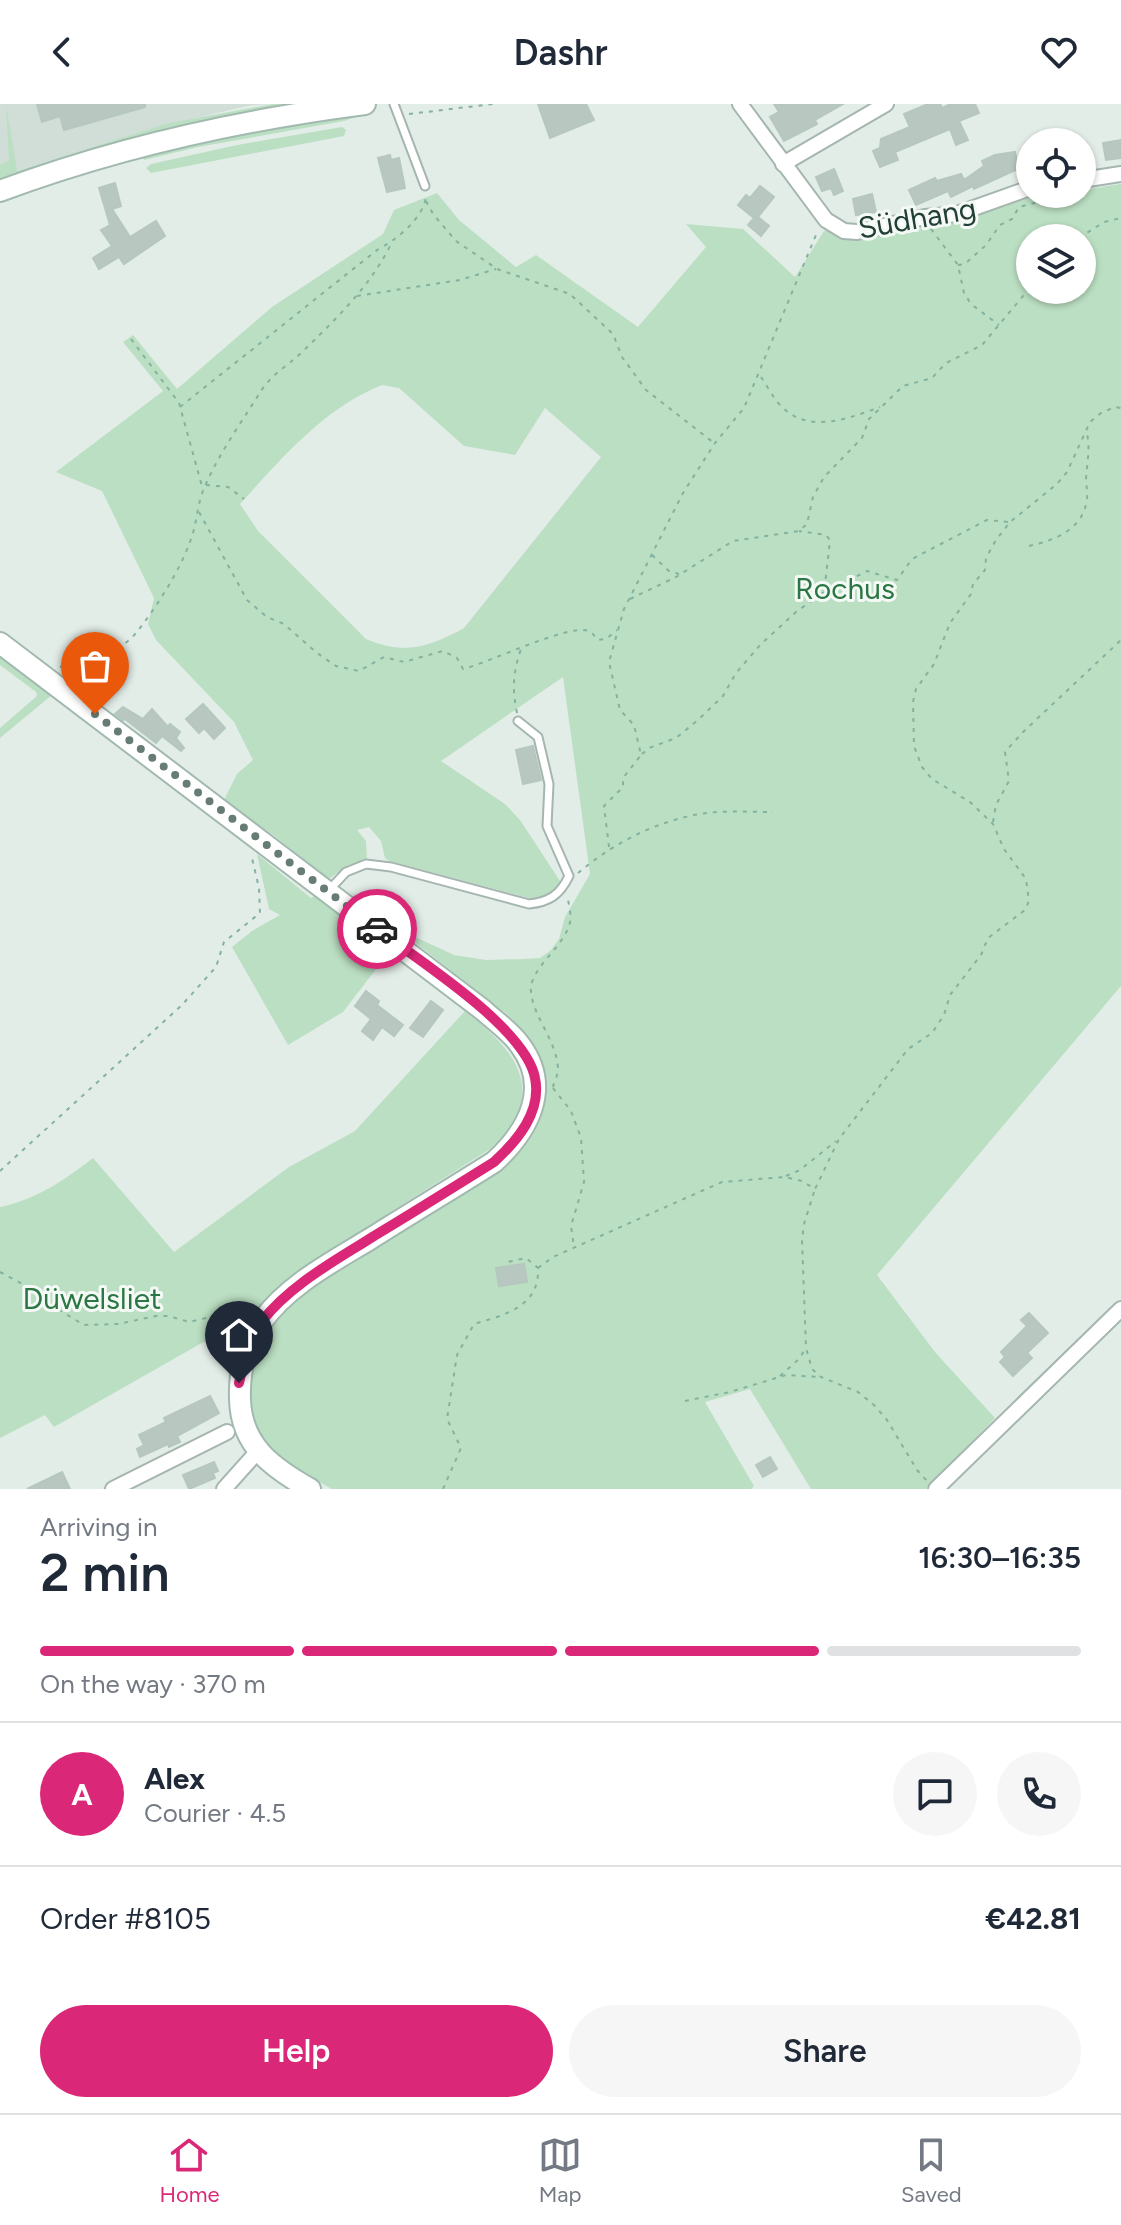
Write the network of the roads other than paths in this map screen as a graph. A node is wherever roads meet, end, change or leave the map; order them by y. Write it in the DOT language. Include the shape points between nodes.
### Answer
graph roads {
  1 [pos="359,104"];
  2 [pos="365,104"];
  3 [pos="394,104"];
  4 [pos="740,104"];
  5 [pos="886,104"];
  6 [pos="783,164"];
  7 [pos="1121,174"];
  8 [pos="1096,178"];
  9 [pos="425,186"];
  10 [pos="0,191"];
  11 [pos="1016,193"];
  12 [pos="997,194"];
  13 [pos="925,217"];
  14 [pos="0,643"];
  15 [pos="518,721"];
  16 [pos="328,892"];
  17 [pos="1121,1309"];
  18 [pos="227,1432"];
  19 [pos="258,1451"];
  20 [pos="938,1488"];
  21 [pos="113,1489"];
  22 [pos="224,1489"];
  23 [pos="310,1489"];
  1 -- 2 [label="street"];
  1 -- 10 [label="street" via="139,146"];
  3 -- 9 [label="lane"];
  4 -- 6 [label="street, Südhang"];
  5 -- 6 [label="street"];
  6 -- 13 [label="street, Südhang" via="826,220 844,231"];
  7 -- 8 [label="street"];
  11 -- 13 [label="street, Südhang" via="957,214"];
  12 -- 13 [label="lane"];
  14 -- 16 [label="street"];
  15 -- 16 [label="lane" via="538,737 547,772 547,826 569,876 557,896 529,904 366,864 346,872"];
  16 -- 19 [label="street" via="520,1044 535,1078 533,1109 514,1144 494,1162 320,1270 261,1322 239,1383 244,1422"];
  17 -- 20 [label="street"];
  18 -- 21 [label="street"];
  19 -- 22 [label="street"];
  19 -- 23 [label="street" via="273,1467"];
}
